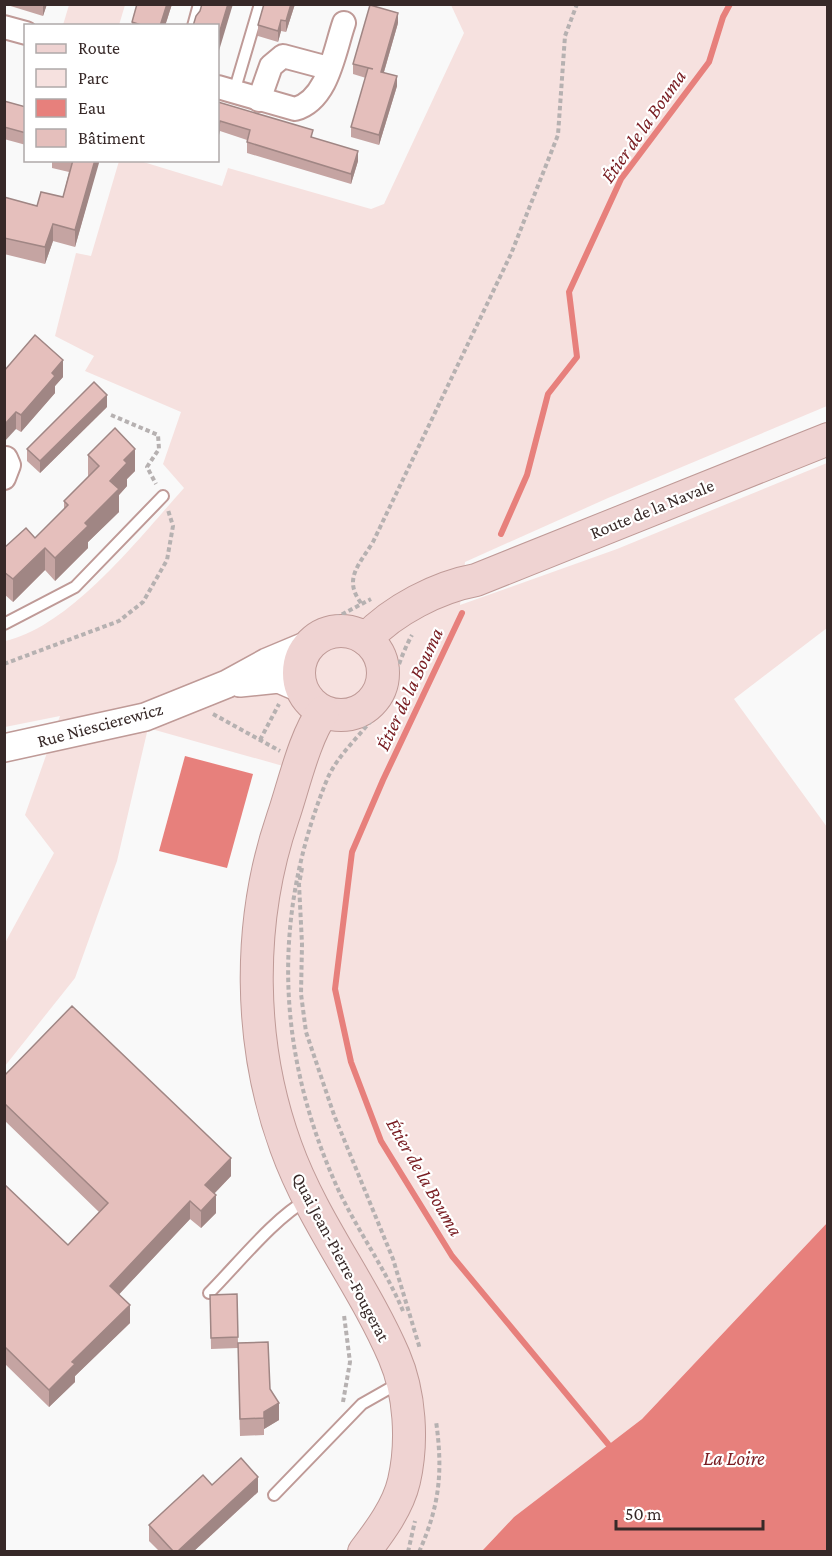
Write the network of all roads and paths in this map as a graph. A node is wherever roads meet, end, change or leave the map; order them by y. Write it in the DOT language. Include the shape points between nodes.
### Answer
graph roads {
  1 [pos="199,4"];
  2 [pos="260,4"];
  3 [pos="577,4"];
  4 [pos="344,22"];
  5 [pos="194,24"];
  6 [pos="4,27"];
  7 [pos="24,32"];
  8 [pos="328,68"];
  9 [pos="226,90"];
  10 [pos="259,100"];
  11 [pos="111,415"];
  12 [pos="828,439"];
  13 [pos="164,496"];
  14 [pos="476,580"];
  15 [pos="362,603"];
  16 [pos="412,623"];
  17 [pos="4,624"];
  18 [pos="366,639"];
  19 [pos="310,644"];
  20 [pos="4,664"];
  21 [pos="383,670"];
  22 [pos="227,684"];
  23 [pos="200,695"];
  24 [pos="291,696"];
  25 [pos="371,710"];
  26 [pos="323,712"];
  27 [pos="260,740"];
  28 [pos="4,748"];
  29 [pos="280,752"];
  30 [pos="308,1200"];
  31 [pos="209,1293"];
  32 [pos="341,1304"];
  33 [pos="405,1320"];
  34 [pos="423,1360"];
  35 [pos="402,1382"];
  36 [pos="435,1413"];
  37 [pos="342,1424"];
  38 [pos="274,1495"];
  39 [pos="414,1514"];
  40 [pos="364,1551"];
  41 [pos="408,1551"];
  42 [pos="419,1551"];
  1 -- 5 [label="lane"];
  2 -- 9 [label="lane"];
  3 -- 15 [label="path" via="566,36 558,135 511,254 352,579 353,591"];
  4 -- 8 [label="street"];
  6 -- 7 [label="street"];
  8 -- 10 [label="street" via="318,94 303,107 295,109"];
  8 -- 10 [label="street" via="282,56 271,66"];
  9 -- 10 [label="street"];
  11 -- 13 [label="path" via="158,435 159,449 147,467"];
  12 -- 14 [label="main road, Route de la Navale"];
  13 -- 17 [label="lane" via="75,587"];
  13 -- 20 [label="path" via="173,526 167,560 143,602 120,621"];
  14 -- 16 [label="main road, Route de la Navale"];
  14 -- 18 [label="main road, Route de la Navale" via="427,597"];
  16 -- 21 [label="main road, Route de la Navale" via="393,647"];
  16 -- 25 [label="path" via="414,632 384,701"];
  18 -- 19 [label="main road" via="340,631"];
  18 -- 21 [label="main road" via="378,653"];
  19 -- 22 [label="street, Rue Niescierewicz"];
  19 -- 24 [label="main road"];
  21 -- 25 [label="main road"];
  22 -- 23 [label="street, Rue Niescierewicz"];
  22 -- 24 [label="street, Rue Niescierewicz" via="274,679"];
  23 -- 27 [label="path" via="209,712"];
  23 -- 28 [label="street, Rue Niescierewicz" via="145,717"];
  24 -- 26 [label="main road" via="310,702"];
  24 -- 27 [label="path"];
  25 -- 26 [label="main road" via="346,715"];
  25 -- 33 [label="path, Quai Jean-Pierre-Fougerat" via="326,781 312,821 293,892 287,978 291,1034 308,1108 338,1188 390,1283"];
  25 -- 34 [label="path" via="368,724 327,781 305,851 298,884 301,994 306,1032 320,1076 393,1259"];
  26 -- 30 [label="main road, Quai Jean-Pierre-Fougerat" via="317,720 267,871 258,943 257,988 264,1062 285,1144"];
  27 -- 29 [label="path"];
  30 -- 31 [label="lane" via="298,1205"];
  30 -- 35 [label="main road, Quai Jean-Pierre-Fougerat" via="394,1357"];
  32 -- 37 [label="path" via="350,1362"];
  35 -- 37 [label="lane" via="362,1404"];
  35 -- 40 [label="main road, Quai Jean-Pierre-Fougerat" via="409,1444 404,1482 393,1510"];
  36 -- 42 [label="path" via="441,1455 434,1518"];
  37 -- 38 [label="lane"];
  39 -- 41 [label="path" via="416,1526"];
}
